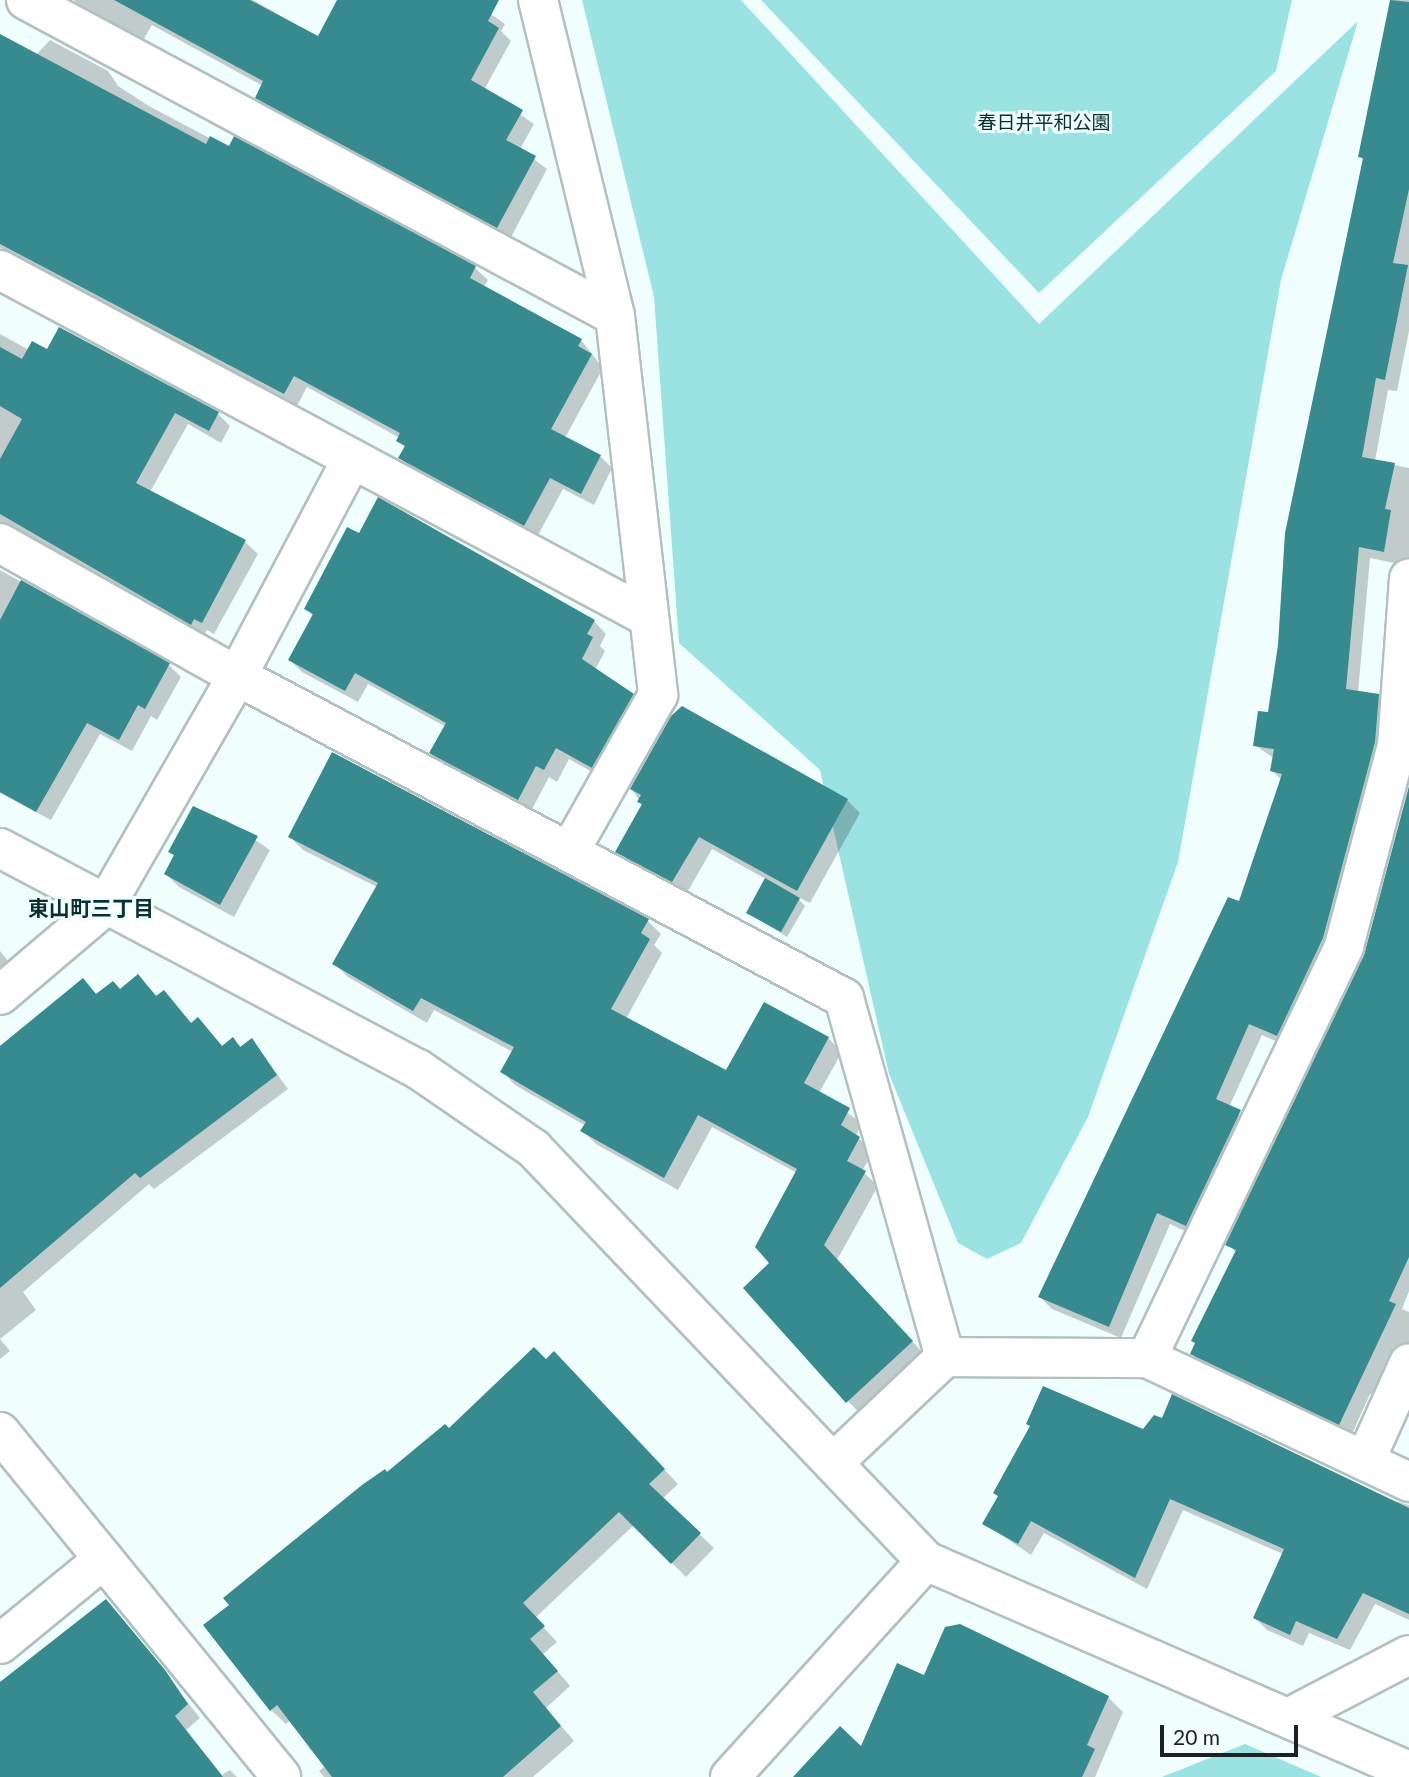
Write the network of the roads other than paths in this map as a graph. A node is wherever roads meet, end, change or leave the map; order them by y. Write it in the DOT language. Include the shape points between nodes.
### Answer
graph roads {
  1 [pos="26,0"];
  2 [pos="538,0"];
  3 [pos="0,270"];
  4 [pos="614,316"];
  5 [pos="352,459"];
  6 [pos="0,543"];
  7 [pos="1409,578"];
  8 [pos="648,617"];
  9 [pos="237,676"];
  10 [pos="0,848"];
  11 [pos="569,852"];
  12 [pos="105,906"];
  13 [pos="0,995"];
  14 [pos="944,1357"];
  15 [pos="1147,1358"];
  16 [pos="1409,1363"];
  17 [pos="0,1432"];
  18 [pos="1365,1461"];
  19 [pos="833,1463"];
  20 [pos="1409,1482"];
  21 [pos="104,1559"];
  22 [pos="926,1562"];
  23 [pos="0,1644"];
  24 [pos="1409,1655"];
  25 [pos="1288,1718"];
  26 [pos="1409,1771"];
  27 [pos="281,1777"];
  28 [pos="730,1777"];
  1 -- 4 [label="street"];
  2 -- 4 [label="street"];
  3 -- 5 [label="street"];
  4 -- 8 [label="street"];
  5 -- 8 [label="street"];
  5 -- 9 [label="street"];
  6 -- 9 [label="street"];
  7 -- 15 [label="street" via="1397,746 1344,946"];
  8 -- 11 [label="street" via="657,695"];
  9 -- 11 [label="street"];
  9 -- 12 [label="street"];
  10 -- 12 [label="street"];
  11 -- 14 [label="street" via="844,998"];
  12 -- 13 [label="street"];
  12 -- 19 [label="street" via="418,1069 533,1148"];
  14 -- 15 [label="street"];
  14 -- 19 [label="street"];
  15 -- 18 [label="street"];
  16 -- 18 [label="street"];
  17 -- 21 [label="street"];
  18 -- 20 [label="street"];
  19 -- 22 [label="street"];
  21 -- 23 [label="street"];
  21 -- 27 [label="street"];
  22 -- 25 [label="street"];
  22 -- 28 [label="street"];
  24 -- 25 [label="street"];
  25 -- 26 [label="street"];
}
